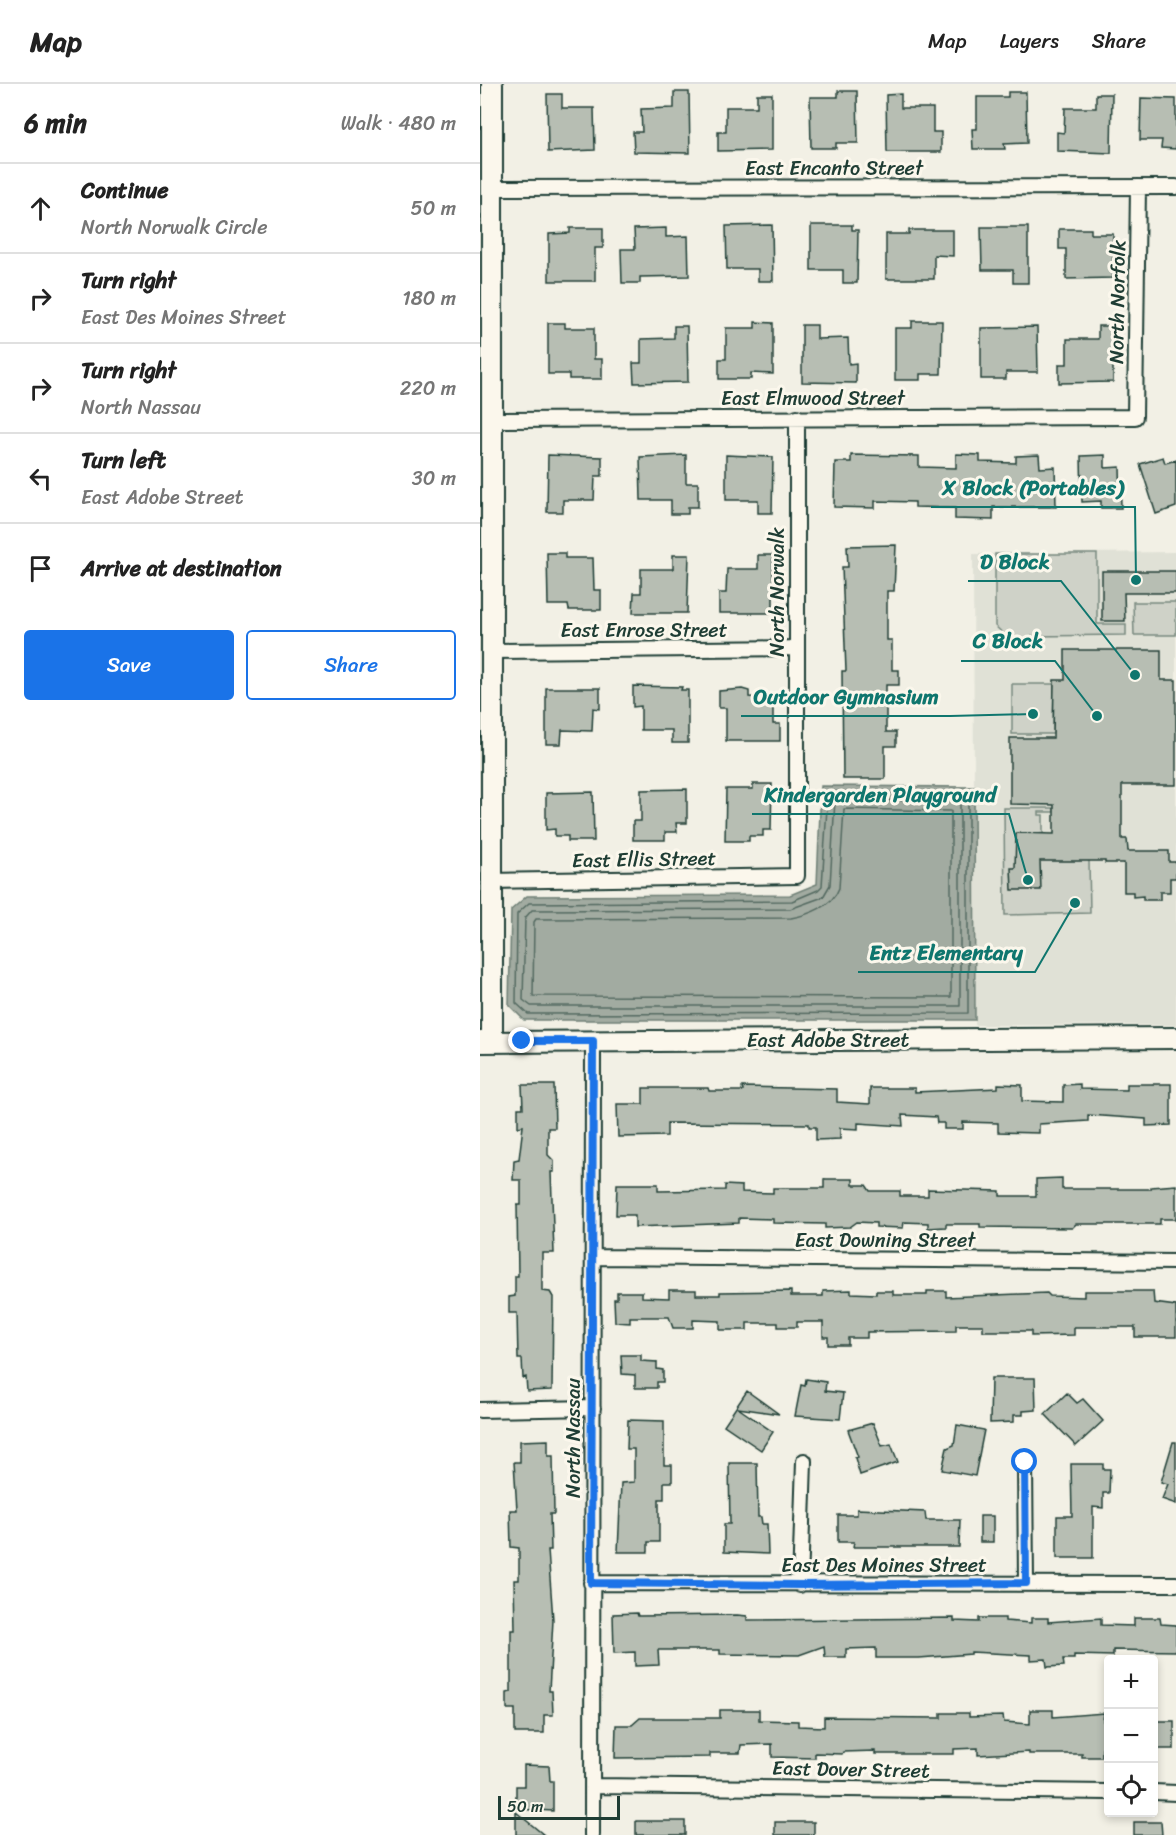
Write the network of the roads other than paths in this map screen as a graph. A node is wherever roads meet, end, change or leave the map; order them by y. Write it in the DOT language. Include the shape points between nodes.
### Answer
graph roads {
  1 [pos="492,84"];
  2 [pos="1138,187"];
  3 [pos="1176,187"];
  4 [pos="492,188"];
  5 [pos="797,417"];
  6 [pos="1135,417"];
  7 [pos="488,425"];
  8 [pos="796,648"];
  9 [pos="492,651"];
  10 [pos="797,876"];
  11 [pos="492,881"];
  12 [pos="1176,1038"];
  13 [pos="593,1041"];
  14 [pos="486,1042"];
  15 [pos="593,1257"];
  16 [pos="1176,1262"];
  17 [pos="593,1408"];
  18 [pos="480,1410"];
  19 [pos="804,1461"];
  20 [pos="1025,1462"];
  21 [pos="591,1583"];
  22 [pos="1026,1583"];
  23 [pos="1176,1584"];
  24 [pos="800,1585"];
  25 [pos="593,1786"];
  26 [pos="1104,1792"];
  27 [pos="1158,1792"];
  28 [pos="1176,1792"];
  29 [pos="592,1835"];
  1 -- 4 [label="street"];
  2 -- 3 [label="street, East Encanto Street"];
  2 -- 4 [label="street, East Encanto Street"];
  2 -- 6 [label="street, North Norfolk"];
  4 -- 7 [label="street"];
  5 -- 6 [label="street, East Elmwood Street"];
  5 -- 7 [label="street, East Elmwood Street"];
  5 -- 8 [label="street, North Norwalk"];
  7 -- 9 [label="street"];
  8 -- 9 [label="street, East Enrose Street"];
  8 -- 10 [label="street, North Norwalk"];
  9 -- 11 [label="street"];
  10 -- 11 [label="street, East Ellis Street"];
  11 -- 14 [label="street"];
  12 -- 13 [label="street, East Adobe Street"];
  13 -- 14 [label="street, East Adobe Street"];
  13 -- 15 [label="street, North Nassau"];
  15 -- 16 [label="street, East Downing Street"];
  15 -- 17 [label="street, North Nassau"];
  17 -- 18 [label="street"];
  17 -- 21 [label="street, North Nassau"];
  19 -- 24 [label="street"];
  20 -- 22 [label="street"];
  21 -- 24 [label="street, East Des Moines Street"];
  21 -- 25 [label="street, North Nassau"];
  22 -- 23 [label="street, East Des Moines Street"];
  22 -- 24 [label="street, East Des Moines Street"];
  25 -- 26 [label="street, East Dover Street"];
  25 -- 29 [label="street, North Nassau"];
  27 -- 28 [label="street"];
}
